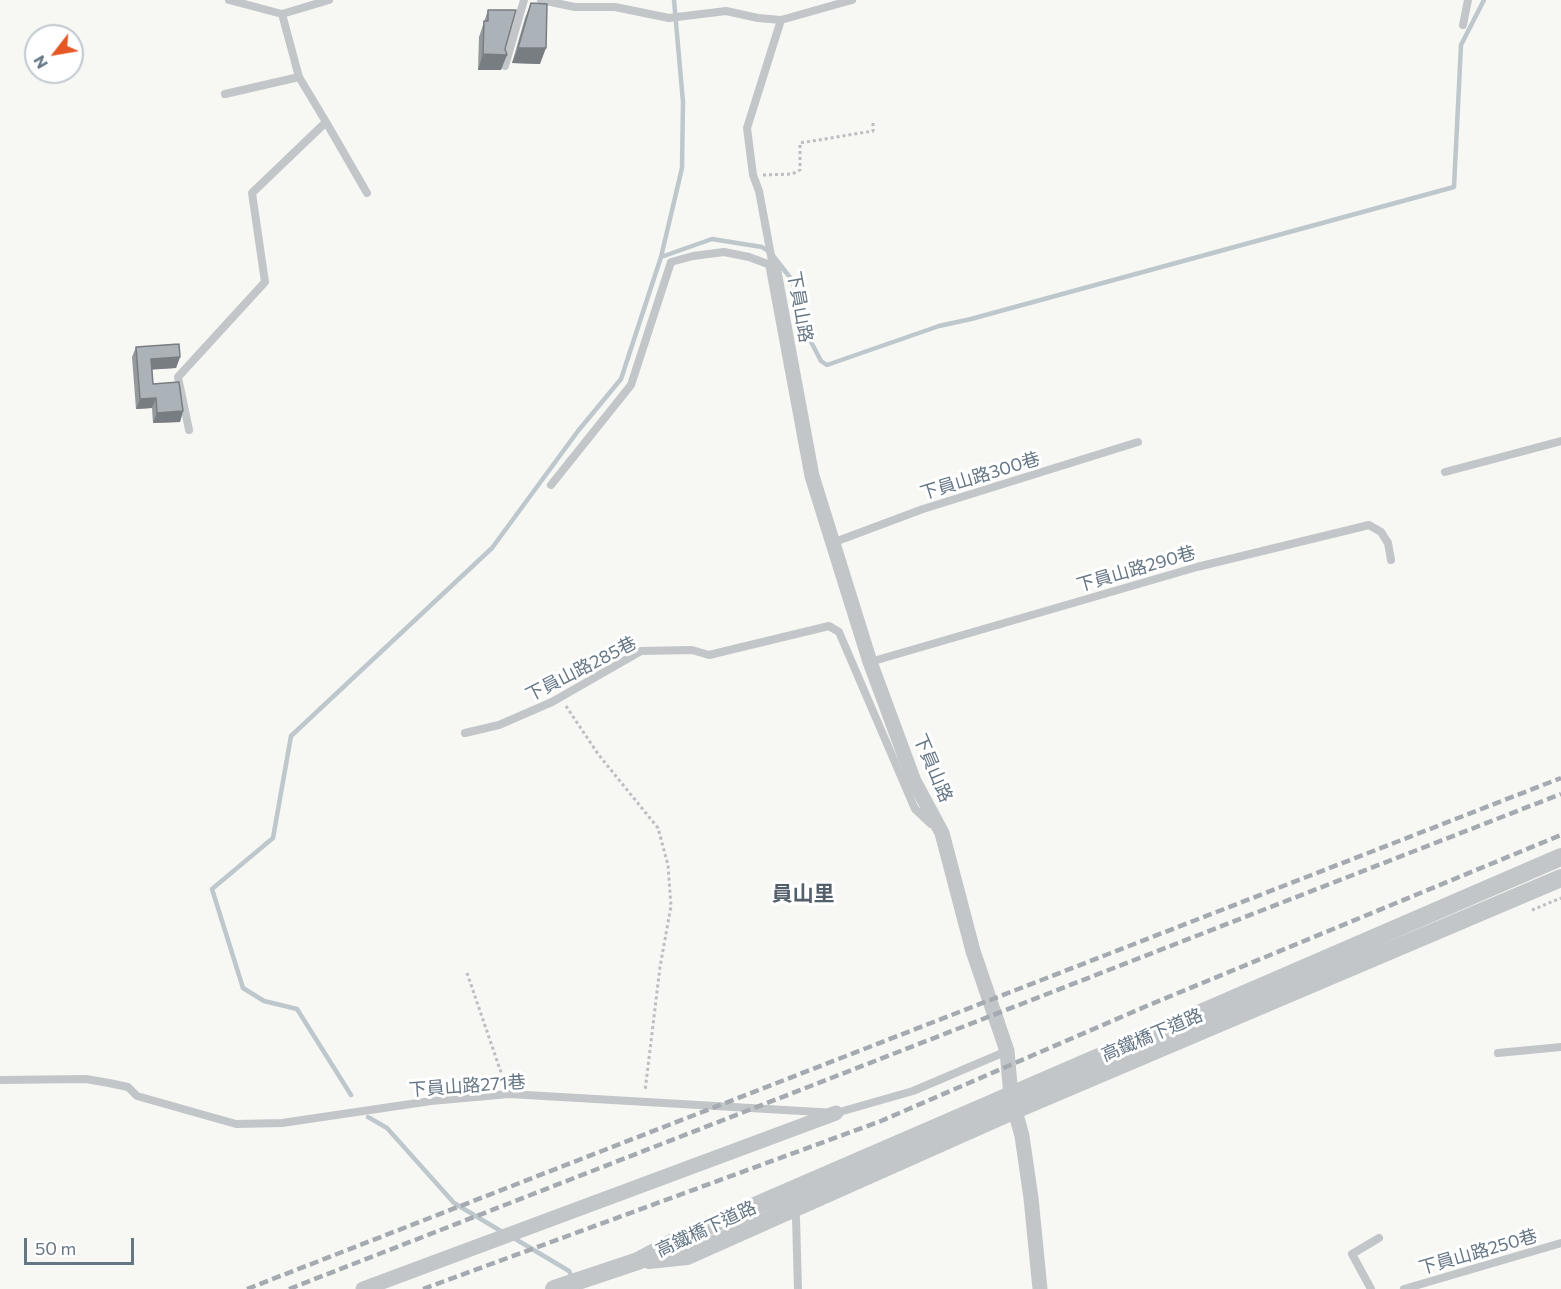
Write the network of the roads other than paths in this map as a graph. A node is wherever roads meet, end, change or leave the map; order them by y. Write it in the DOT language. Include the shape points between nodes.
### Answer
graph roads {
  1 [pos="229,0"];
  2 [pos="330,0"];
  3 [pos="524,0"];
  4 [pos="541,0"];
  5 [pos="852,0"];
  6 [pos="1468,0"];
  7 [pos="282,14"];
  8 [pos="781,20"];
  9 [pos="1463,25"];
  10 [pos="505,66"];
  11 [pos="299,77"];
  12 [pos="225,94"];
  13 [pos="326,122"];
  14 [pos="367,193"];
  15 [pos="773,266"];
  16 [pos="189,430"];
  17 [pos="1561,441"];
  18 [pos="1138,442"];
  19 [pos="1445,472"];
  20 [pos="551,485"];
  21 [pos="832,543"];
  22 [pos="1391,560"];
  23 [pos="870,662"];
  24 [pos="465,733"];
  25 [pos="942,833"];
  26 [pos="1561,857"];
  27 [pos="1561,878"];
  28 [pos="1561,1047"];
  29 [pos="1007,1051"];
  30 [pos="1498,1053"];
  31 [pos="0,1080"];
  32 [pos="1013,1103"];
  33 [pos="836,1113"];
  34 [pos="795,1218"];
  35 [pos="1378,1238"];
  36 [pos="1561,1243"];
  37 [pos="363,1289"];
  38 [pos="554,1289"];
  39 [pos="798,1289"];
  40 [pos="1040,1289"];
  41 [pos="1371,1289"];
  42 [pos="1404,1289"];
  1 -- 7 [label="lane"];
  2 -- 7 [label="lane"];
  3 -- 10 [label="lane"];
  4 -- 8 [label="lane" via="575,7 615,7 669,18 726,11"];
  5 -- 8 [label="lane"];
  6 -- 9 [label="lane"];
  7 -- 11 [label="lane"];
  8 -- 15 [label="lane" via="747,128"];
  11 -- 12 [label="lane"];
  11 -- 13 [label="lane"];
  13 -- 14 [label="lane"];
  13 -- 16 [label="lane" via="252,194 265,282 178,377"];
  15 -- 20 [label="lane" via="724,252 671,262 631,385"];
  15 -- 21 [label="street, 下員山路" via="812,476"];
  17 -- 19 [label="lane"];
  18 -- 21 [label="lane, 下員山路300巷" via="923,509"];
  21 -- 23 [label="street, 下員山路"];
  22 -- 23 [label="lane, 下員山路290巷" via="1388,543 1381,532 1369,525 1197,567"];
  23 -- 25 [label="street, 下員山路" via="914,780"];
  24 -- 25 [label="lane, 下員山路285巷" via="499,725 560,697 641,651 692,650 709,655 829,626 839,632 915,809"];
  25 -- 29 [label="street, 下員山路" via="973,951"];
  26 -- 32 [label="street, 高鐵橋下道路"];
  27 -- 32 [label="street, 高鐵橋下道路"];
  28 -- 30 [label="lane"];
  29 -- 32 [label="street, 下員山路"];
  29 -- 33 [label="lane, 下員山路271巷" via="913,1091"];
  31 -- 33 [label="lane, 下員山路271巷" via="86,1079 109,1083 128,1087 137,1096 236,1124 282,1123 509,1094"];
  32 -- 38 [label="street, 高鐵橋下道路" via="687,1256 638,1261"];
  32 -- 40 [label="street, 下員山路" via="1031,1198"];
  33 -- 37 [label="street"];
  34 -- 39 [label="lane"];
  35 -- 41 [label="lane" via="1352,1254"];
  36 -- 42 [label="lane, 下員山路250巷"];
}
